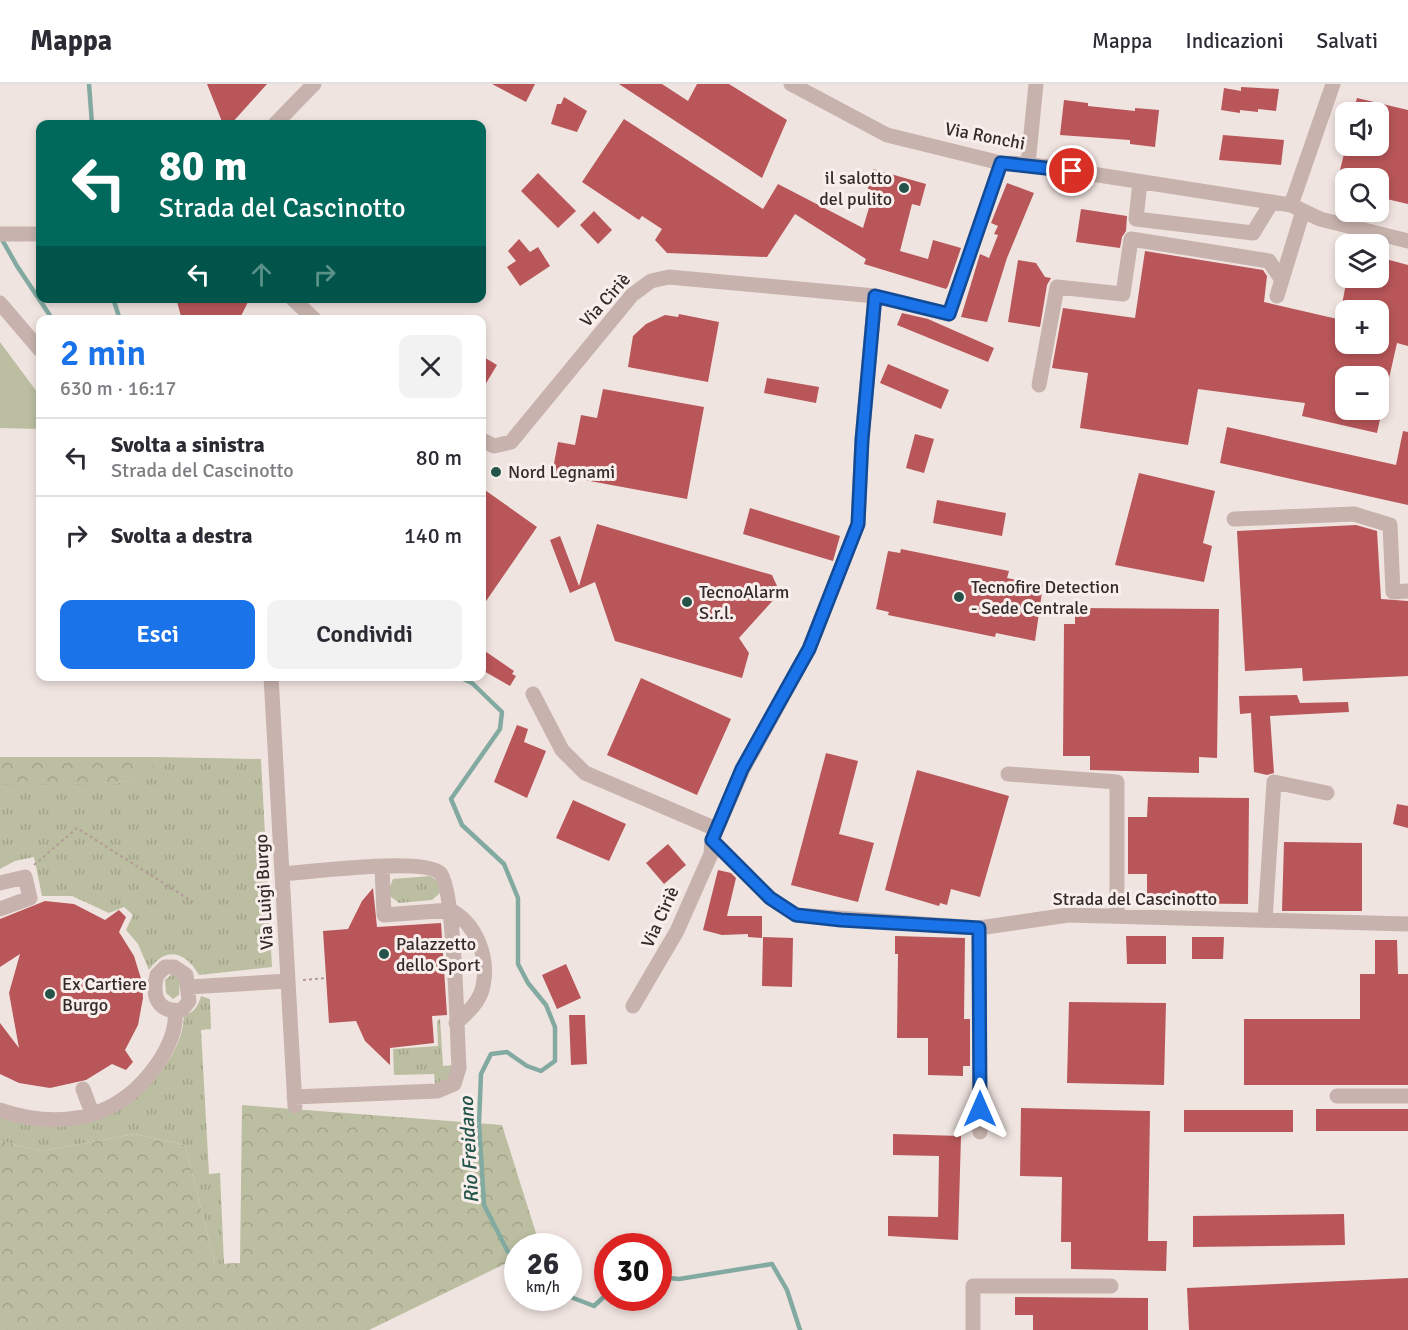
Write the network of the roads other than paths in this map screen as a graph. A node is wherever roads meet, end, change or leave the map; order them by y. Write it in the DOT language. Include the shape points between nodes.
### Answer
graph roads {
  1 [pos="314,84"];
  2 [pos="791,84"];
  3 [pos="1036,84"];
  4 [pos="1333,84"];
  5 [pos="279,120"];
  6 [pos="1001,163"];
  7 [pos="1028,164"];
  8 [pos="1140,182"];
  9 [pos="1272,202"];
  10 [pos="1297,208"];
  11 [pos="5,234"];
  12 [pos="36,234"];
  13 [pos="1408,241"];
  14 [pos="1282,280"];
  15 [pos="875,296"];
  16 [pos="1277,296"];
  17 [pos="0,303"];
  18 [pos="297,303"];
  19 [pos="310,315"];
  20 [pos="36,345"];
  21 [pos="1039,386"];
  22 [pos="486,442"];
  23 [pos="1234,519"];
  24 [pos="1408,591"];
  25 [pos="271,681"];
  26 [pos="533,694"];
  27 [pos="1008,774"];
  28 [pos="1328,793"];
  29 [pos="714,834"];
  30 [pos="382,867"];
  31 [pos="282,874"];
  32 [pos="0,883"];
  33 [pos="0,909"];
  34 [pos="450,910"];
  35 [pos="1117,916"];
  36 [pos="1265,920"];
  37 [pos="1408,924"];
  38 [pos="979,928"];
  39 [pos="288,981"];
  40 [pos="189,987"];
  41 [pos="633,1006"];
  42 [pos="175,1011"];
  43 [pos="456,1023"];
  44 [pos="83,1089"];
  45 [pos="1337,1096"];
  46 [pos="1408,1096"];
  47 [pos="0,1110"];
  48 [pos="92,1113"];
  49 [pos="980,1132"];
  50 [pos="1111,1286"];
  51 [pos="973,1330"];
  1 -- 5 [label="street"];
  2 -- 6 [label="street, Via Ronchi" via="886,135"];
  3 -- 7 [label="street"];
  4 -- 10 [label="street"];
  6 -- 7 [label="street, Via Ronchi"];
  6 -- 15 [label="street, Via Ciriè" via="949,314"];
  7 -- 8 [label="street, Via Ronchi"];
  8 -- 9 [label="street, Via Ronchi"];
  8 -- 9 [label="street" via="1136,219 1253,233"];
  9 -- 10 [label="street, Via Ronchi"];
  10 -- 13 [label="street" via="1320,219"];
  10 -- 14 [label="street"];
  11 -- 12 [label="street"];
  14 -- 16 [label="street"];
  14 -- 21 [label="street" via="1269,261 1131,239 1123,294 1057,287"];
  15 -- 22 [label="street, Via Ciriè" via="669,277 651,281 632,295 511,442 494,446"];
  15 -- 29 [label="street, Via Ciriè" via="858,524 809,649 742,769"];
  17 -- 20 [label="street"];
  18 -- 19 [label="street"];
  23 -- 24 [label="street" via="1354,514 1390,525 1393,592"];
  25 -- 31 [label="street, Via Luigi Burgo"];
  26 -- 29 [label="street" via="562,750 585,773"];
  27 -- 35 [label="street" via="1117,782"];
  28 -- 36 [label="street" via="1274,782"];
  29 -- 38 [label="street, Strada del Cascinotto" via="770,898 796,915"];
  29 -- 41 [label="street, Via Ciriè" via="711,854 677,931"];
  30 -- 31 [label="street"];
  30 -- 34 [label="street" via="416,865 440,873 447,884"];
  30 -- 34 [label="street" via="384,915"];
  31 -- 39 [label="street, Via Luigi Burgo"];
  32 -- 33 [label="street" via="25,877 30,898"];
  34 -- 43 [label="street"];
  34 -- 43 [label="street" via="469,926 481,946 484,966 483,988 473,1008"];
  35 -- 36 [label="street, Strada del Cascinotto"];
  35 -- 38 [label="street, Strada del Cascinotto" via="1068,915"];
  36 -- 37 [label="street, Strada del Cascinotto"];
  38 -- 49 [label="street"];
  39 -- 40 [label="street"];
  39 -- 43 [label="street, Via Luigi Burgo" via="295,1102 437,1091 454,1084 459,1068"];
  40 -- 42 [label="street" via="189,1001 182,1010"];
  40 -- 42 [label="street" via="186,975 174,967 165,967 157,975 156,998 160,1007"];
  42 -- 48 [label="street" via="172,1035 147,1078 130,1096"];
  44 -- 48 [label="street"];
  45 -- 46 [label="street"];
  47 -- 48 [label="street" via="20,1117 56,1121"];
  50 -- 51 [label="street" via="973,1287"];
}
